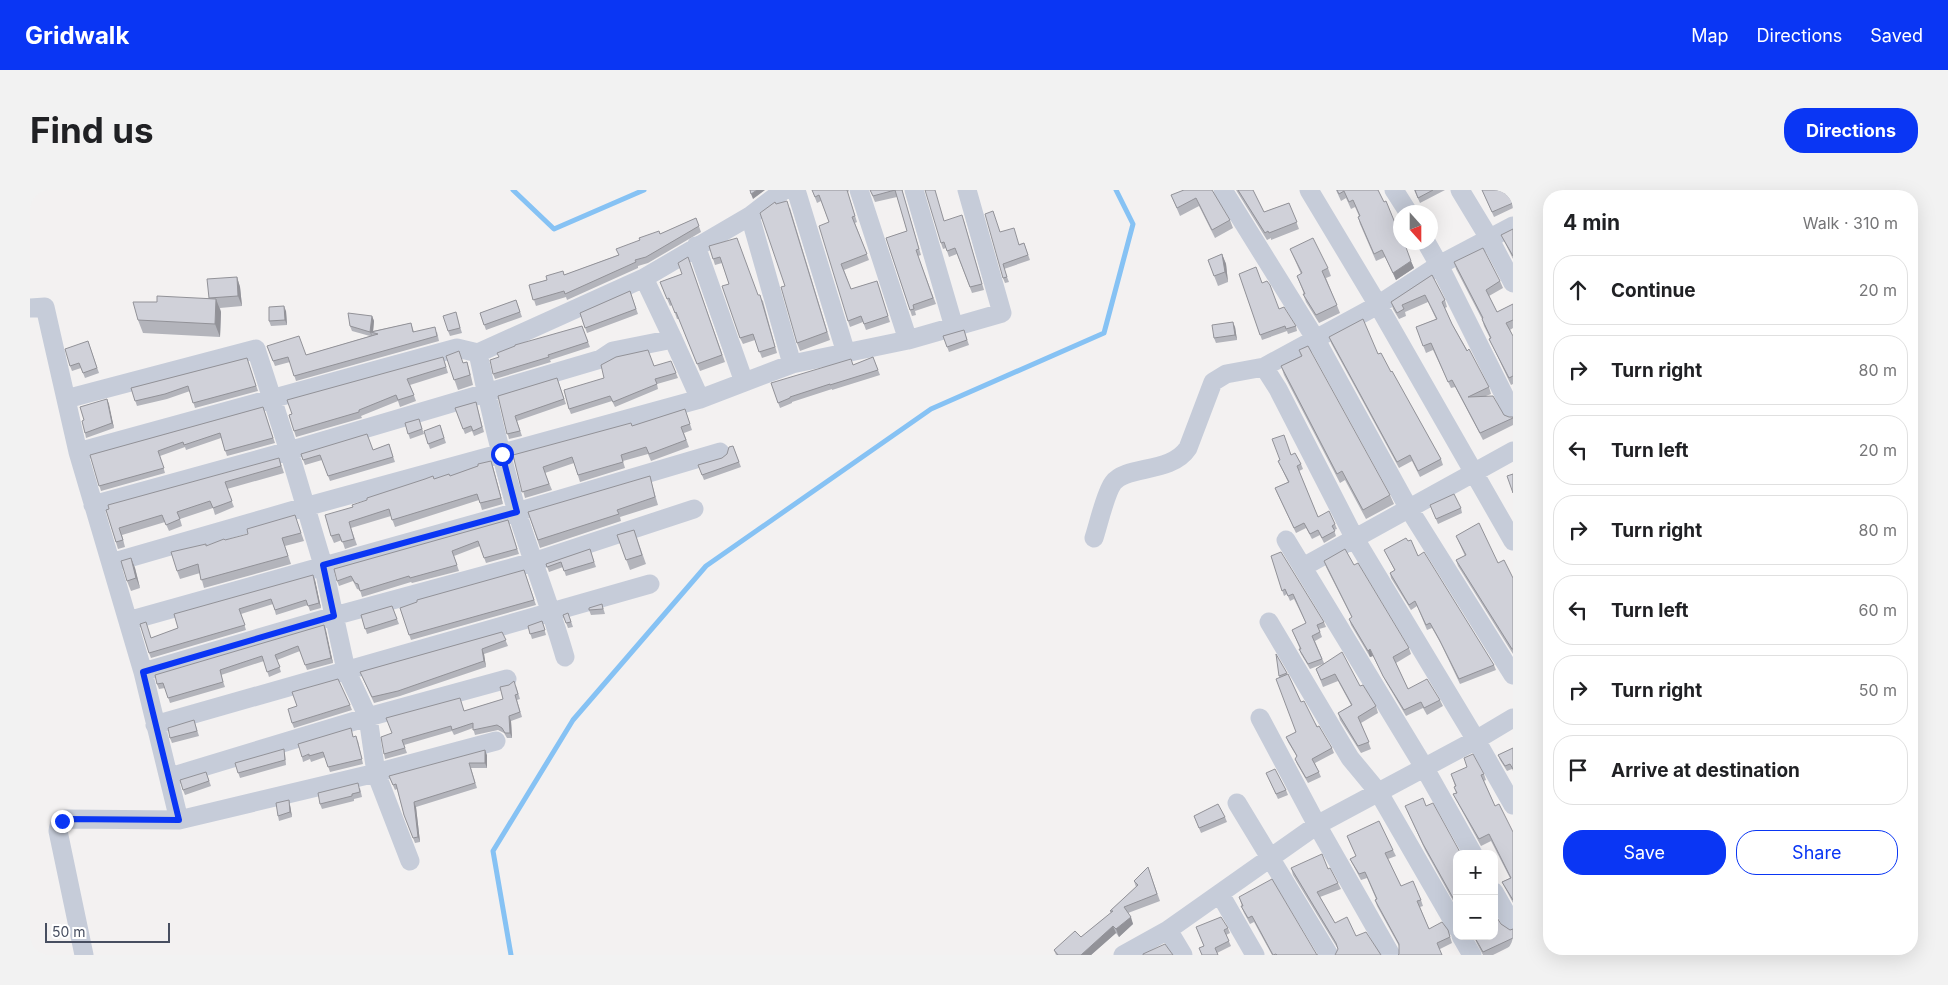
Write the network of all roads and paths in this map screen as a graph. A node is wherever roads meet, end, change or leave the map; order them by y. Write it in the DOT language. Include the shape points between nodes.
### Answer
graph roads {
  1 [pos="784,190"];
  2 [pos="796,190"];
  3 [pos="859,190"];
  4 [pos="914,190"];
  5 [pos="967,190"];
  6 [pos="1223,190"];
  7 [pos="1309,190"];
  8 [pos="1394,190"];
  9 [pos="1460,190"];
  10 [pos="1404,205"];
  11 [pos="750,216"];
  12 [pos="1513,226"];
  13 [pos="1489,238"];
  14 [pos="696,246"];
  15 [pos="1431,250"];
  16 [pos="1439,265"];
  17 [pos="644,278"];
  18 [pos="1513,283"];
  19 [pos="1378,305"];
  20 [pos="30,308"];
  21 [pos="954,327"];
  22 [pos="1315,338"];
  23 [pos="673,339"];
  24 [pos="908,340"];
  25 [pos="478,353"];
  26 [pos="846,353"];
  27 [pos="792,364"];
  28 [pos="1264,367"];
  29 [pos="744,382"];
  30 [pos="487,393"];
  31 [pos="272,398"];
  32 [pos="66,399"];
  33 [pos="700,399"];
  34 [pos="1513,413"];
  35 [pos="289,451"];
  36 [pos="1513,451"];
  37 [pos="78,452"];
  38 [pos="720,452"];
  39 [pos="502,454"];
  40 [pos="1474,472"];
  41 [pos="93,505"];
  42 [pos="305,507"];
  43 [pos="694,509"];
  44 [pos="1409,509"];
  45 [pos="517,512"];
  46 [pos="1094,538"];
  47 [pos="1355,539"];
  48 [pos="1286,540"];
  49 [pos="1513,541"];
  50 [pos="534,562"];
  51 [pos="111,563"];
  52 [pos="323,565"];
  53 [pos="1303,567"];
  54 [pos="650,584"];
  55 [pos="552,612"];
  56 [pos="334,616"];
  57 [pos="128,621"];
  58 [pos="1269,622"];
  59 [pos="565,657"];
  60 [pos="346,670"];
  61 [pos="143,672"];
  62 [pos="1513,675"];
  63 [pos="507,679"];
  64 [pos="368,717"];
  65 [pos="1260,718"];
  66 [pos="1513,718"];
  67 [pos="155,725"];
  68 [pos="1476,740"];
  69 [pos="496,741"];
  70 [pos="1424,768"];
  71 [pos="376,773"];
  72 [pos="170,777"];
  73 [pos="1379,793"];
  74 [pos="1237,802"];
  75 [pos="1513,805"];
  76 [pos="179,820"];
  77 [pos="1317,825"];
  78 [pos="1471,850"];
  79 [pos="1270,857"];
  80 [pos="410,861"];
  81 [pos="1220,894"];
  82 [pos="1496,895"];
  83 [pos="1453,921"];
  84 [pos="1513,925"];
  85 [pos="1168,930"];
  86 [pos="1463,940"];
  87 [pos="84,955"];
  88 [pos="1123,955"];
  89 [pos="1183,955"];
  90 [pos="1255,955"];
  91 [pos="1328,955"];
  92 [pos="1391,955"];
  93 [pos="1472,955"];
  1 -- 11 [label="street"];
  2 -- 26 [label="street"];
  3 -- 24 [label="street"];
  4 -- 21 [label="street"];
  5 -- 21 [label="street" via="1002,313"];
  6 -- 22 [label="street"];
  7 -- 19 [label="street"];
  8 -- 10 [label="street"];
  9 -- 13 [label="street"];
  11 -- 14 [label="street"];
  11 -- 27 [label="street"];
  12 -- 13 [label="street"];
  13 -- 16 [label="street"];
  13 -- 18 [label="street"];
  14 -- 17 [label="street"];
  14 -- 29 [label="street"];
  15 -- 16 [label="street"];
  16 -- 19 [label="street"];
  16 -- 34 [label="street"];
  17 -- 23 [label="street"];
  17 -- 25 [label="street"];
  19 -- 22 [label="street"];
  19 -- 40 [label="street"];
  20 -- 32 [label="street" via="45,307"];
  21 -- 24 [label="street"];
  22 -- 28 [label="street"];
  22 -- 44 [label="street"];
  23 -- 30 [label="street" via="613,351 601,359"];
  23 -- 33 [label="street"];
  24 -- 26 [label="street"];
  25 -- 30 [label="street"];
  25 -- 31 [label="street" via="457,348"];
  26 -- 27 [label="street"];
  27 -- 29 [label="street"];
  28 -- 46 [label="street" via="1226,374 1213,382 1184,455 1118,478 1111,486"];
  28 -- 47 [label="street"];
  29 -- 33 [label="street"];
  30 -- 35 [label="street"];
  30 -- 39 [label="street"];
  31 -- 32 [label="street" via="256,349"];
  31 -- 35 [label="street"];
  31 -- 37 [label="street"];
  32 -- 37 [label="street"];
  33 -- 39 [label="street"];
  35 -- 41 [label="street"];
  35 -- 42 [label="street"];
  36 -- 40 [label="street"];
  37 -- 41 [label="street"];
  38 -- 45 [label="street"];
  39 -- 42 [label="street"];
  39 -- 45 [label="street"];
  40 -- 44 [label="street"];
  40 -- 49 [label="street"];
  41 -- 51 [label="street"];
  42 -- 51 [label="street"];
  42 -- 52 [label="street"];
  43 -- 50 [label="street"];
  44 -- 47 [label="street"];
  44 -- 62 [label="street"];
  45 -- 50 [label="street"];
  45 -- 52 [label="street"];
  47 -- 53 [label="street"];
  47 -- 68 [label="street"];
  48 -- 53 [label="street"];
  50 -- 55 [label="street"];
  50 -- 56 [label="street"];
  51 -- 57 [label="street"];
  52 -- 56 [label="street"];
  52 -- 57 [label="street"];
  53 -- 70 [label="street"];
  54 -- 55 [label="street"];
  55 -- 59 [label="street"];
  55 -- 60 [label="street"];
  56 -- 60 [label="street"];
  56 -- 61 [label="street"];
  57 -- 61 [label="street"];
  58 -- 73 [label="street" via="1350,758"];
  60 -- 64 [label="street"];
  60 -- 67 [label="street"];
  61 -- 67 [label="street"];
  63 -- 64 [label="street"];
  64 -- 71 [label="street"];
  64 -- 72 [label="street"];
  65 -- 77 [label="street"];
  66 -- 68 [label="street"];
  67 -- 72 [label="street"];
  68 -- 70 [label="street"];
  68 -- 75 [label="street"];
  69 -- 71 [label="street"];
  70 -- 73 [label="street"];
  70 -- 78 [label="street"];
  71 -- 76 [label="street"];
  71 -- 80 [label="street"];
  72 -- 76 [label="street"];
  73 -- 77 [label="street"];
  73 -- 83 [label="street"];
  74 -- 79 [label="street"];
  76 -- 87 [label="street" via="66,819 59,825"];
  77 -- 79 [label="street"];
  77 -- 92 [label="street"];
  79 -- 81 [label="street"];
  79 -- 91 [label="street"];
  81 -- 85 [label="street"];
  81 -- 90 [label="street"];
  82 -- 84 [label="street"];
  85 -- 88 [label="street"];
  85 -- 89 [label="street"];
  86 -- 93 [label="street"];
}
